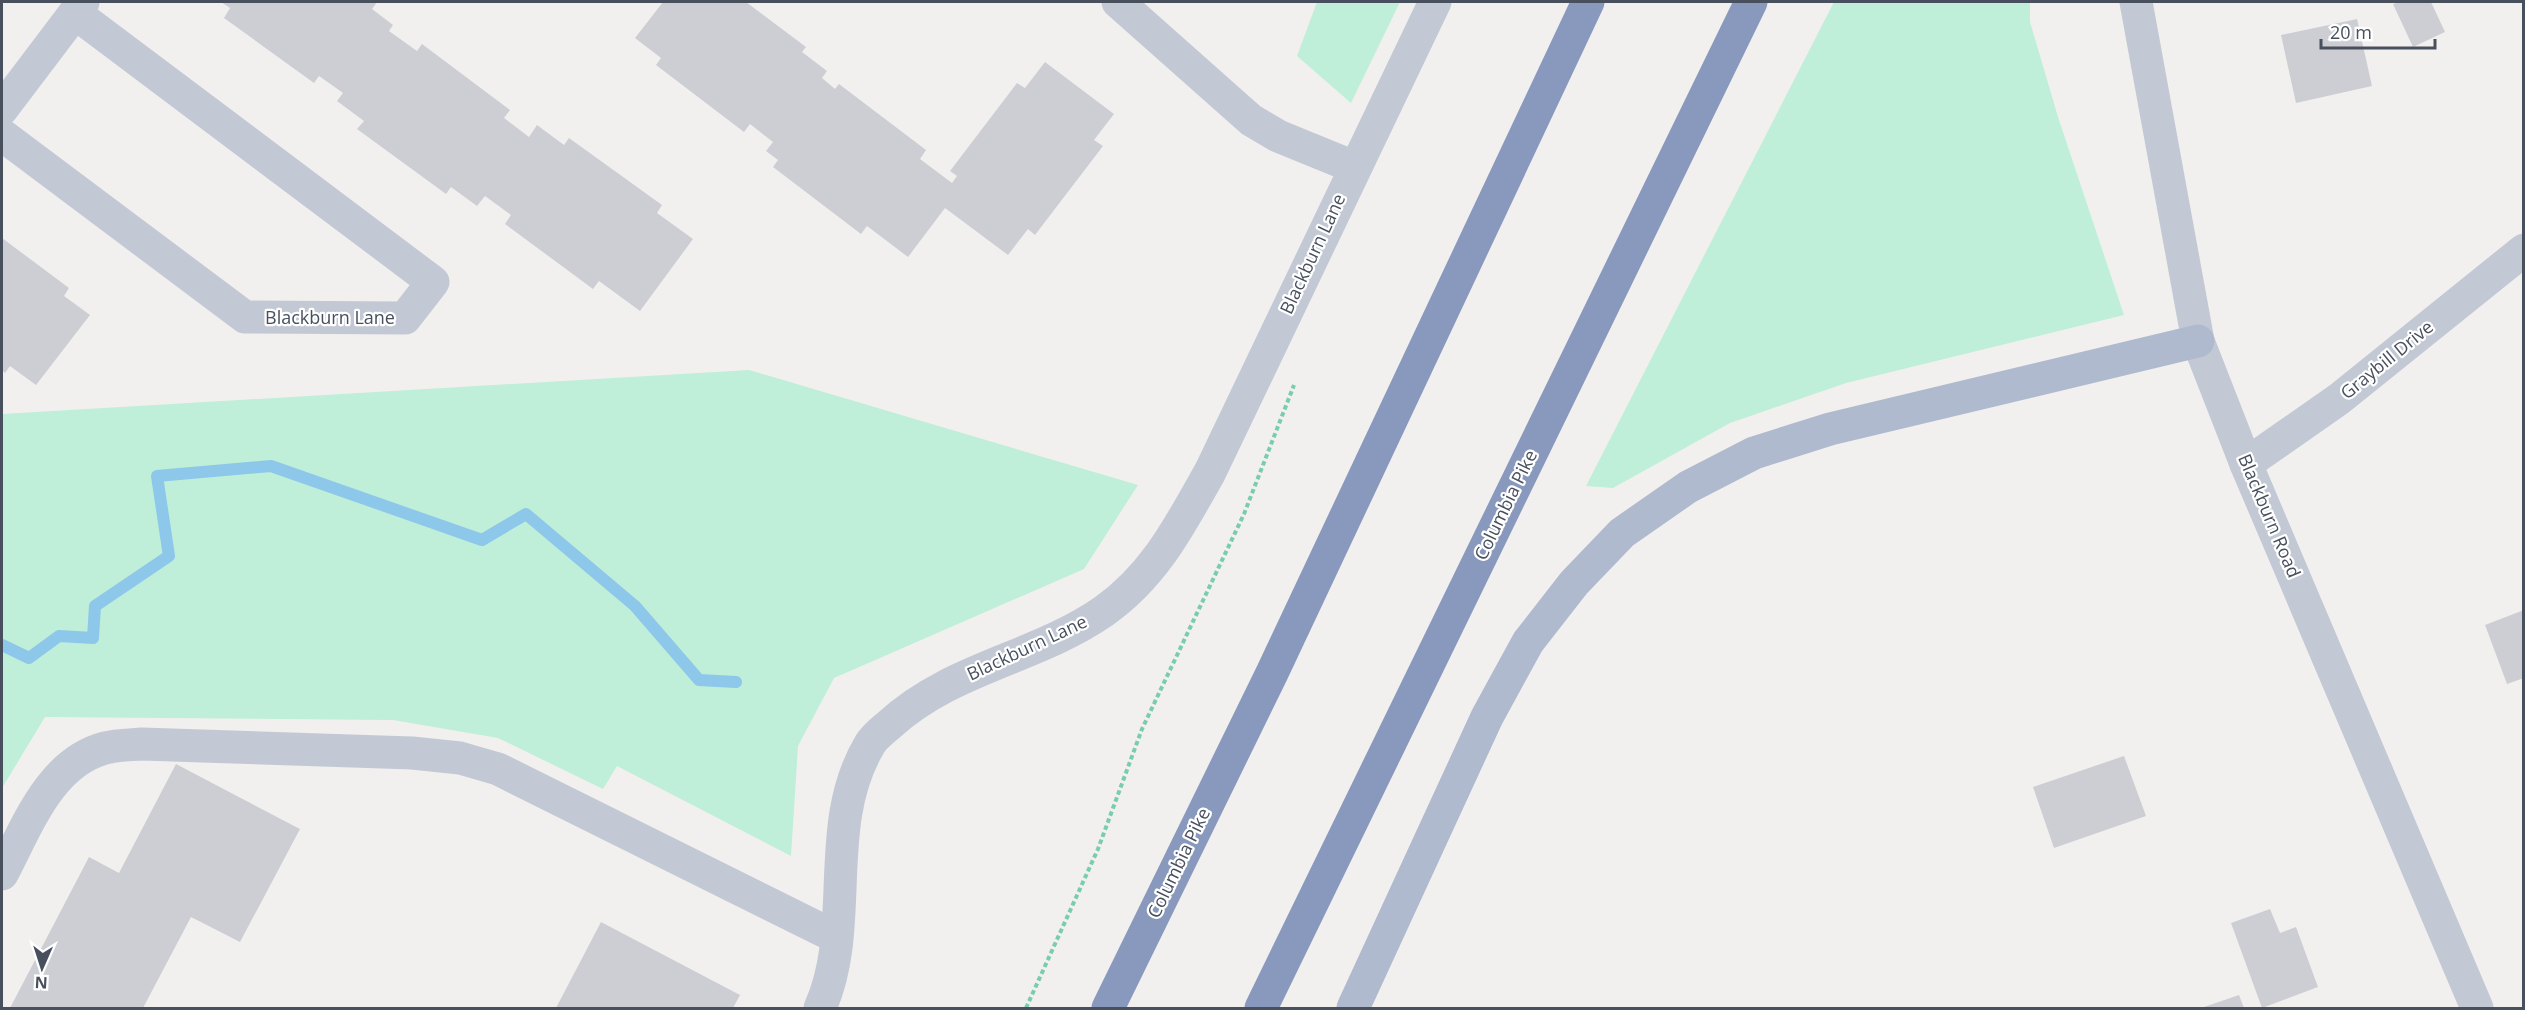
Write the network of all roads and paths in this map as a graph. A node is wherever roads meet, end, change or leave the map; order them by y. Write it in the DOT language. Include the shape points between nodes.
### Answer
graph roads {
  1 [pos="1118,2"];
  2 [pos="1435,2"];
  3 [pos="1588,2"];
  4 [pos="1751,2"];
  5 [pos="2136,2"];
  6 [pos="79,7"];
  7 [pos="2,109"];
  8 [pos="2,135"];
  9 [pos="1354,167"];
  10 [pos="2523,250"];
  11 [pos="2198,341"];
  12 [pos="1296,381"];
  13 [pos="2246,464"];
  14 [pos="2,874"];
  15 [pos="836,937"];
  16 [pos="820,1008"];
  17 [pos="1026,1008"];
  18 [pos="1108,1008"];
  19 [pos="1263,1008"];
  20 [pos="1353,1008"];
  21 [pos="2477,1008"];
  1 -- 9 [label="street" via="1251,120 1278,136"];
  2 -- 9 [label="street, Blackburn Lane"];
  3 -- 18 [label="highway, Columbia Pike" via="1292,630"];
  4 -- 19 [label="highway, Columbia Pike"];
  5 -- 11 [label="street, Blackburn Road"];
  6 -- 7 [label="street, Blackburn Lane"];
  6 -- 8 [label="street, Blackburn Lane" via="433,282 405,318 246,317"];
  9 -- 15 [label="street, Blackburn Lane" via="1210,472 1167,547 1135,588 1066,634 942,687 900,714 871,742 856,770 845,809"];
  10 -- 13 [label="street, Graybill Drive" via="2339,399"];
  11 -- 13 [label="street, Blackburn Road"];
  11 -- 20 [label="main road" via="1830,429 1754,453 1688,486 1623,534 1574,583 1528,642 1487,717"];
  12 -- 17 [label="path" via="1244,514 1142,729 1098,849"];
  13 -- 21 [label="street, Blackburn Road"];
  14 -- 15 [label="street" via="44,795 82,757 106,747 142,744 411,753 460,758 498,769"];
  15 -- 16 [label="street, Blackburn Lane"];
}
